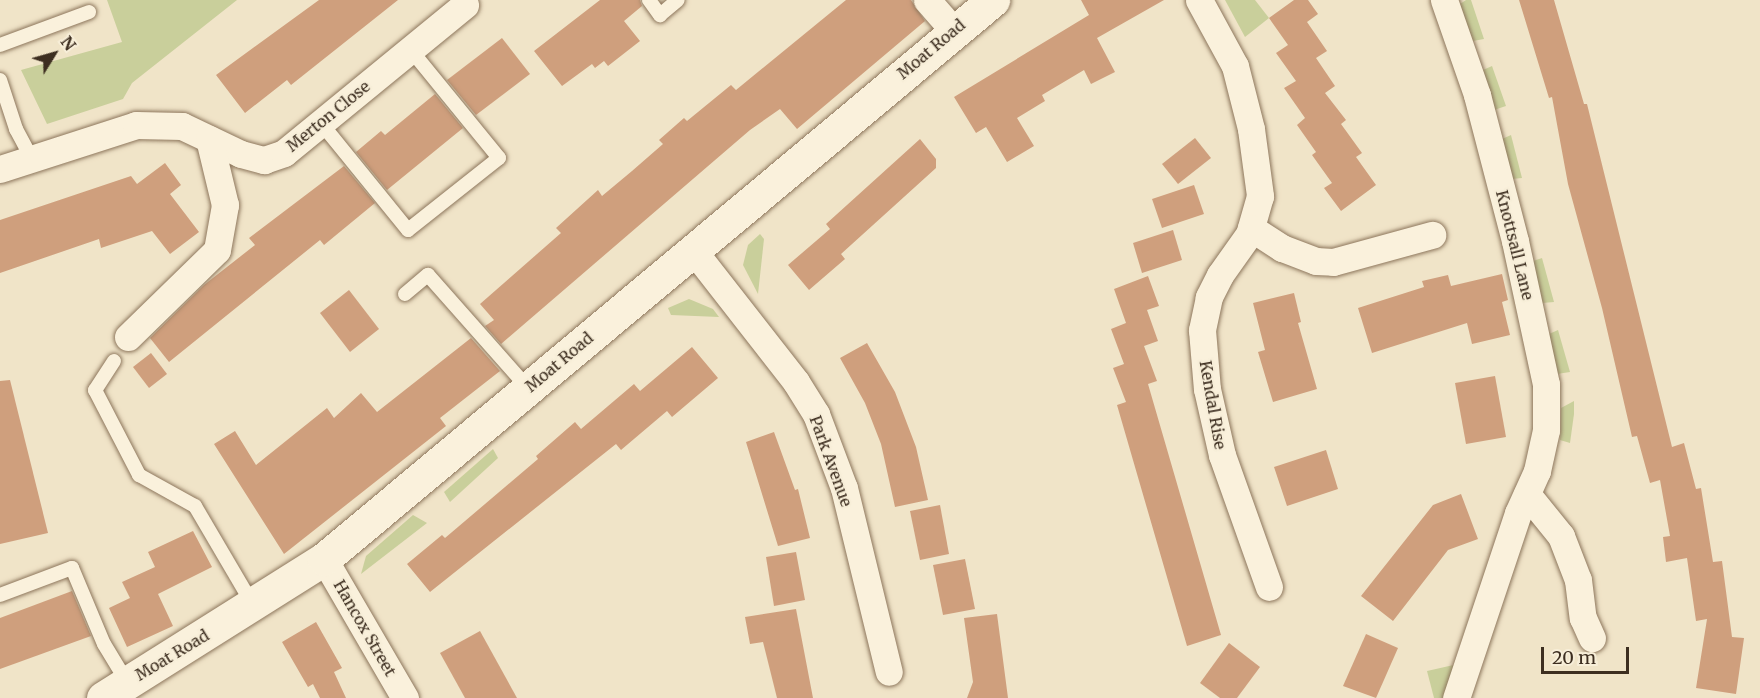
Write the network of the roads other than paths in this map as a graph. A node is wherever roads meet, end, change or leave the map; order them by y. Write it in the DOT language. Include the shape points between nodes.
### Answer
graph roads {
  1 [pos="649,0"];
  2 [pos="678,0"];
  3 [pos="927,0"];
  4 [pos="993,0"];
  5 [pos="1199,0"];
  6 [pos="1444,0"];
  7 [pos="465,5"];
  8 [pos="89,12"];
  9 [pos="953,30"];
  10 [pos="0,45"];
  11 [pos="410,50"];
  12 [pos="0,80"];
  13 [pos="321,123"];
  14 [pos="209,139"];
  15 [pos="32,159"];
  16 [pos="0,169"];
  17 [pos="1251,228"];
  18 [pos="1432,235"];
  19 [pos="693,250"];
  20 [pos="405,294"];
  21 [pos="128,337"];
  22 [pos="114,361"];
  23 [pos="529,388"];
  24 [pos="1527,494"];
  25 [pos="324,559"];
  26 [pos="1269,587"];
  27 [pos="0,595"];
  28 [pos="253,605"];
  29 [pos="1592,638"];
  30 [pos="889,672"];
  31 [pos="110,694"];
  32 [pos="405,698"];
  33 [pos="1456,698"];
  1 -- 2 [label="lane" via="660,15"];
  3 -- 9 [label="street"];
  4 -- 9 [label="street, Moat Road"];
  5 -- 17 [label="street, Kendal Rise" via="1225,41 1243,93 1260,196"];
  6 -- 24 [label="street, Knottsall Lane" via="1476,95 1515,241 1546,384 1546,430 1537,471"];
  7 -- 11 [label="street, Merton Close"];
  8 -- 10 [label="lane"];
  9 -- 19 [label="street, Moat Road"];
  11 -- 13 [label="street, Merton Close"];
  11 -- 13 [label="lane" via="499,158 408,230"];
  12 -- 15 [label="lane" via="16,129"];
  13 -- 14 [label="street, Merton Close" via="284,153 264,160"];
  14 -- 15 [label="street, Merton Close" via="182,126 136,125"];
  14 -- 21 [label="street" via="225,205 217,250"];
  15 -- 16 [label="street, Merton Close"];
  17 -- 18 [label="street" via="1282,248 1316,261 1334,262"];
  17 -- 26 [label="street, Kendal Rise" via="1209,297 1202,330 1207,389 1222,455"];
  19 -- 23 [label="street, Moat Road"];
  19 -- 30 [label="street, Park Avenue" via="796,382 816,414 844,488"];
  20 -- 23 [label="lane" via="428,275"];
  22 -- 28 [label="lane" via="94,390 139,475 195,506"];
  23 -- 25 [label="street, Moat Road"];
  24 -- 29 [label="street" via="1561,536 1578,580 1583,618"];
  24 -- 33 [label="street, Knottsall Lane"];
  25 -- 28 [label="street, Moat Road"];
  25 -- 32 [label="street, Hancox Street"];
  27 -- 31 [label="lane" via="72,568 104,644"];
  28 -- 31 [label="street, Moat Road"];
}
